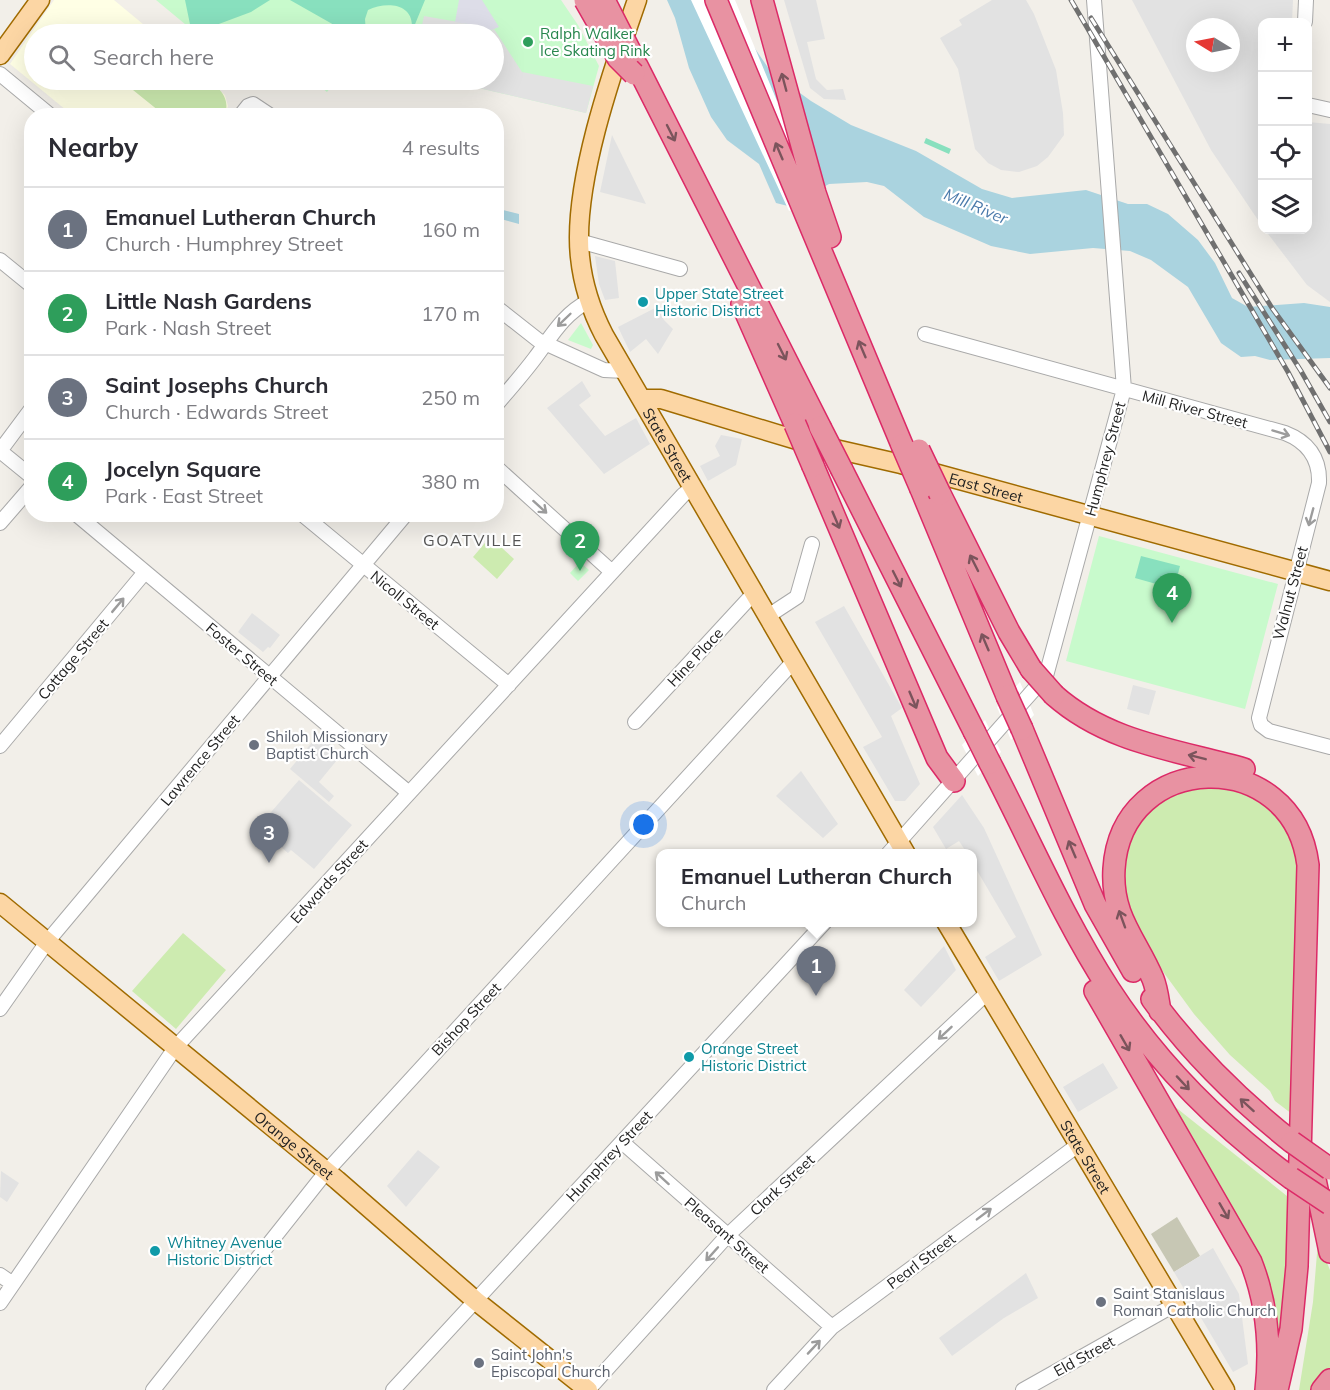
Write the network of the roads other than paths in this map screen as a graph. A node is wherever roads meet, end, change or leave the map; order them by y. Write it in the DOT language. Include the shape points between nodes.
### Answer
graph roads {
  1 [pos="40,0"];
  2 [pos="585,0"];
  3 [pos="604,0"];
  4 [pos="637,0"];
  5 [pos="705,0"];
  6 [pos="762,0"];
  7 [pos="1095,0"];
  8 [pos="1306,0"];
  9 [pos="719,8"];
  10 [pos="1305,18"];
  11 [pos="0,55"];
  12 [pos="639,73"];
  13 [pos="0,74"];
  14 [pos="1312,106"];
  15 [pos="41,108"];
  16 [pos="1330,110"];
  17 [pos="809,202"];
  18 [pos="579,241"];
  19 [pos="0,260"];
  20 [pos="736,262"];
  21 [pos="680,269"];
  22 [pos="24,280"];
  23 [pos="589,302"];
  24 [pos="504,314"];
  25 [pos="925,334"];
  26 [pos="544,344"];
  27 [pos="625,371"];
  28 [pos="1124,389"];
  29 [pos="504,395"];
  30 [pos="642,399"];
  31 [pos="24,419"];
  32 [pos="0,451"];
  33 [pos="1316,461"];
  34 [pos="24,470"];
  35 [pos="504,474"];
  36 [pos="693,487"];
  37 [pos="930,492"];
  38 [pos="24,495"];
  39 [pos="1091,516"];
  40 [pos="86,522"];
  41 [pos="311,522"];
  42 [pos="399,522"];
  43 [pos="0,523"];
  44 [pos="812,544"];
  45 [pos="363,566"];
  46 [pos="145,572"];
  47 [pos="612,572"];
  48 [pos="1296,572"];
  49 [pos="1330,581"];
  50 [pos="755,592"];
  51 [pos="768,616"];
  52 [pos="794,660"];
  53 [pos="270,677"];
  54 [pos="509,685"];
  55 [pos="635,722"];
  56 [pos="0,746"];
  57 [pos="1330,747"];
  58 [pos="954,781"];
  59 [pos="409,793"];
  60 [pos="898,849"];
  61 [pos="0,903"];
  62 [pos="820,927"];
  63 [pos="949,927"];
  64 [pos="47,942"];
  65 [pos="1086,952"];
  66 [pos="987,993"];
  67 [pos="0,1009"];
  68 [pos="1160,1011"];
  69 [pos="175,1048"];
  70 [pos="622,1142"];
  71 [pos="1078,1145"];
  72 [pos="1321,1167"];
  73 [pos="326,1172"];
  74 [pos="1330,1203"];
  75 [pos="728,1236"];
  76 [pos="1330,1252"];
  77 [pos="0,1275"];
  78 [pos="13,1284"];
  79 [pos="476,1300"];
  80 [pos="0,1303"];
  81 [pos="1176,1304"];
  82 [pos="832,1327"];
  83 [pos="1330,1380"];
  84 [pos="153,1390"];
  85 [pos="393,1390"];
  86 [pos="588,1390"];
  87 [pos="774,1390"];
  88 [pos="1023,1390"];
  89 [pos="1225,1390"];
  90 [pos="1266,1390"];
  91 [pos="1277,1390"];
  92 [pos="1290,1390"];
  93 [pos="1322,1390"];
  1 -- 11 [label="main road"];
  2 -- 12 [label="highway, bridge" via="618,58"];
  3 -- 12 [label="highway, bridge"];
  4 -- 18 [label="main road, State Street" via="592,149"];
  5 -- 9 [label="highway"];
  17 -- 6 [label="highway, one-way"];
  7 -- 28 [label="street, Humphrey Street"];
  8 -- 10 [label="street"];
  17 -- 9 [label="highway, one-way"];
  12 -- 20 [label="highway, one-way"];
  13 -- 15 [label="street"];
  14 -- 16 [label="street"];
  37 -- 17 [label="highway, one-way, bridge" via="911,448 908,428 885,403 840,296 839,261"];
  18 -- 21 [label="street"];
  18 -- 23 [label="main road, State Street"];
  19 -- 22 [label="street"];
  20 -- 58 [label="highway, one-way, bridge" via="741,302 938,758"];
  20 -- 65 [label="highway, one-way, bridge"];
  23 -- 26 [label="street, one-way" via="571,314"];
  23 -- 27 [label="main road, State Street"];
  24 -- 26 [label="street"];
  25 -- 28 [label="street, Mill River Street"];
  26 -- 27 [label="street" via="604,370"];
  26 -- 29 [label="street"];
  27 -- 30 [label="main road, State Street"];
  28 -- 33 [label="street, Mill River Street, one-way" via="1296,437"];
  28 -- 39 [label="street, Humphrey Street"];
  30 -- 36 [label="main road, State Street"];
  30 -- 39 [label="main road, East Street" via="661,399 800,441"];
  31 -- 32 [label="street"];
  32 -- 34 [label="street"];
  33 -- 48 [label="street, Walnut Street, one-way" via="1319,483"];
  35 -- 47 [label="street, one-way"];
  36 -- 47 [label="street, Edwards Street"];
  36 -- 50 [label="main road, State Street"];
  68 -- 37 [label="highway, one-way, bridge" via="1100,914 1007,696"];
  72 -- 37 [label="highway, one-way, bridge" via="1320,864 1307,820 1284,791 1262,775 1121,736 1085,719 1054,695 1031,669"];
  38 -- 43 [label="street"];
  39 -- 48 [label="main road, East Street"];
  39 -- 58 [label="street, Humphrey Street" via="1046,676"];
  40 -- 46 [label="street, Foster Street"];
  41 -- 45 [label="street, Nicoll Street"];
  42 -- 45 [label="street, Lawrence Street"];
  44 -- 51 [label="street" via="797,597"];
  45 -- 53 [label="street, Lawrence Street"];
  45 -- 54 [label="street, Nicoll Street"];
  46 -- 53 [label="street, Foster Street"];
  56 -- 46 [label="street, Cottage Street, one-way"];
  47 -- 54 [label="street, Edwards Street"];
  48 -- 49 [label="main road, East Street"];
  48 -- 57 [label="street, Walnut Street" via="1259,711 1261,725 1269,731"];
  50 -- 51 [label="main road, State Street"];
  50 -- 55 [label="street, Hine Place"];
  51 -- 52 [label="main road, State Street"];
  52 -- 60 [label="main road, State Street"];
  52 -- 73 [label="street, Bishop Street"];
  53 -- 59 [label="street, Foster Street"];
  53 -- 64 [label="street, Lawrence Street"];
  54 -- 59 [label="street, Edwards Street"];
  58 -- 60 [label="street, Humphrey Street"];
  59 -- 69 [label="street, Edwards Street"];
  61 -- 64 [label="main road, Orange Street"];
  62 -- 70 [label="street, Humphrey Street"];
  63 -- 66 [label="main road, State Street"];
  64 -- 67 [label="street, Lawrence Street"];
  64 -- 69 [label="main road, Orange Street"];
  65 -- 74 [label="highway, one-way, bridge" via="1127,1016 1164,1062 1229,1128 1291,1178"];
  65 -- 90 [label="highway, one-way" via="1096,994 1251,1262 1266,1320"];
  66 -- 71 [label="main road, State Street"];
  66 -- 75 [label="street, Clark Street, one-way"];
  72 -- 68 [label="highway, one-way, bridge" via="1221,1081"];
  68 -- 91 [label="highway, one-way" via="1153,979 1128,935 1117,905 1113,871 1120,840 1140,807 1170,786 1207,776 1245,782 1271,796 1288,813 1302,837 1308,865 1297,1266 1291,1329"];
  69 -- 73 [label="main road, Orange Street"];
  69 -- 78 [label="street, Edwards Street"];
  75 -- 70 [label="street, Pleasant Street, one-way"];
  70 -- 79 [label="street, Humphrey Street"];
  71 -- 81 [label="main road, State Street"];
  82 -- 71 [label="street, Pearl Street, one-way"];
  72 -- 76 [label="highway"];
  72 -- 92 [label="highway" via="1307,1298"];
  73 -- 79 [label="main road, Orange Street"];
  73 -- 84 [label="street, Bishop Street"];
  75 -- 82 [label="street, Pleasant Street"];
  75 -- 86 [label="street, Clark Street, one-way"];
  77 -- 78 [label="street"];
  78 -- 80 [label="street, Edwards Street"];
  79 -- 85 [label="street, Humphrey Street"];
  79 -- 86 [label="main road, Orange Street"];
  81 -- 88 [label="street, Eld Street"];
  81 -- 89 [label="main road, State Street"];
  87 -- 82 [label="street, Pearl Street, one-way"];
  83 -- 93 [label="highway"];
}
